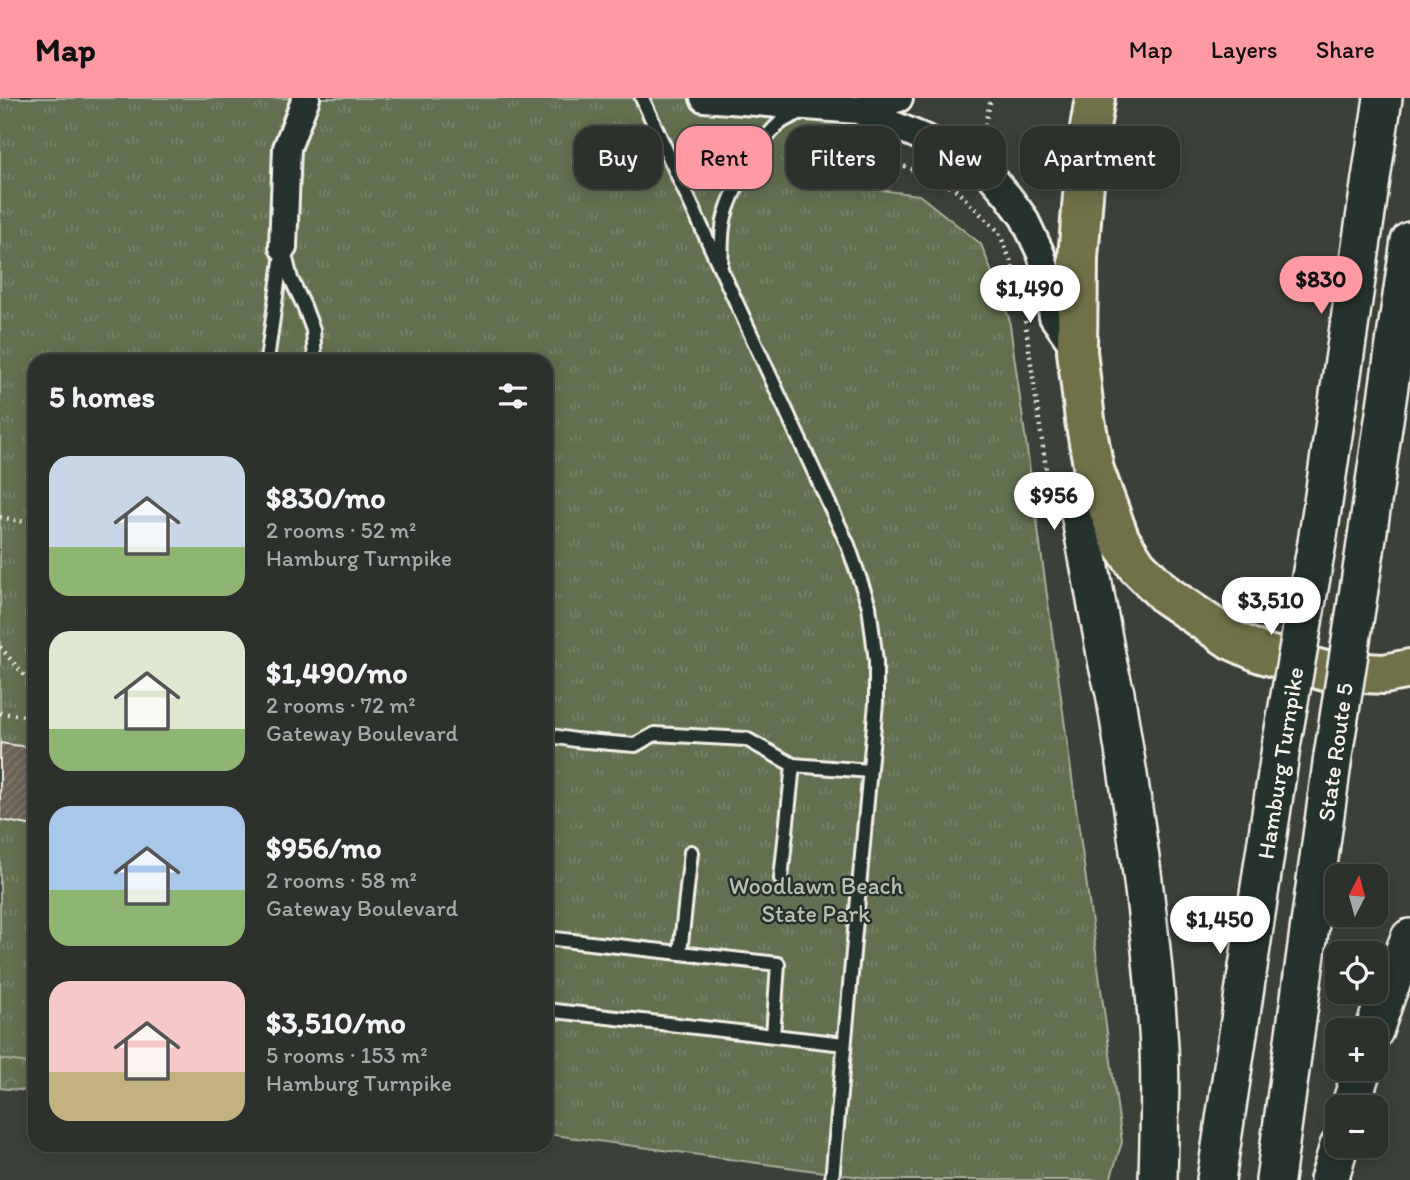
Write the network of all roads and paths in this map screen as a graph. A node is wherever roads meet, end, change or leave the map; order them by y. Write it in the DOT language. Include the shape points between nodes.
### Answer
graph roads {
  1 [pos="306,98"];
  2 [pos="642,98"];
  3 [pos="704,98"];
  4 [pos="899,98"];
  5 [pos="991,98"];
  6 [pos="1095,98"];
  7 [pos="1383,98"];
  8 [pos="773,101"];
  9 [pos="811,108"];
  10 [pos="858,110"];
  11 [pos="985,126"];
  12 [pos="900,164"];
  13 [pos="1410,241"];
  14 [pos="283,247"];
  15 [pos="721,269"];
  16 [pos="1022,296"];
  17 [pos="1023,310"];
  18 [pos="1077,351"];
  19 [pos="268,354"];
  20 [pos="315,354"];
  21 [pos="1094,470"];
  22 [pos="1050,497"];
  23 [pos="0,517"];
  24 [pos="28,523"];
  25 [pos="0,647"];
  26 [pos="1410,669"];
  27 [pos="28,679"];
  28 [pos="0,713"];
  29 [pos="28,716"];
  30 [pos="553,736"];
  31 [pos="793,765"];
  32 [pos="870,771"];
  33 [pos="691,852"];
  34 [pos="781,879"];
  35 [pos="1410,938"];
  36 [pos="553,939"];
  37 [pos="680,953"];
  38 [pos="553,1011"];
  39 [pos="1378,1018"];
  40 [pos="773,1036"];
  41 [pos="844,1044"];
  42 [pos="1335,1158"];
  43 [pos="832,1180"];
  44 [pos="1158,1180"];
  45 [pos="1216,1180"];
  46 [pos="1275,1180"];
  47 [pos="1329,1180"];
  1 -- 14 [label="street" via="287,148"];
  2 -- 15 [label="lane"];
  3 -- 8 [label="street"];
  4 -- 10 [label="street"];
  5 -- 11 [label="path"];
  6 -- 18 [label="highway" via="1078,258"];
  7 -- 45 [label="main road, Hamburg Turnpike, bridge"];
  8 -- 9 [label="street"];
  9 -- 10 [label="street"];
  9 -- 15 [label="lane" via="780,122 758,150 729,204"];
  10 -- 18 [label="street" via="955,151 987,172 1024,218 1047,274 1053,317"];
  12 -- 16 [label="path" via="955,189 999,232"];
  13 -- 46 [label="main road, State Route 5, bridge"];
  14 -- 19 [label="lane"];
  14 -- 20 [label="lane" via="313,330"];
  15 -- 32 [label="lane" via="848,545 869,606 876,661"];
  17 -- 22 [label="path"];
  18 -- 21 [label="highway"];
  21 -- 26 [label="highway" via="1119,540 1138,566 1166,595 1232,640 1325,671 1384,674"];
  21 -- 44 [label="main road" via="1078,503 1115,692 1147,910 1159,1050"];
  23 -- 24 [label="path"];
  25 -- 27 [label="path"];
  28 -- 29 [label="path"];
  30 -- 31 [label="lane" via="635,745 655,734 746,739"];
  31 -- 32 [label="lane"];
  31 -- 34 [label="lane"];
  32 -- 41 [label="lane"];
  33 -- 37 [label="lane"];
  35 -- 39 [label="main road"];
  36 -- 37 [label="lane"];
  37 -- 40 [label="lane" via="778,964"];
  38 -- 40 [label="lane"];
  40 -- 41 [label="lane"];
  41 -- 43 [label="lane"];
  42 -- 47 [label="main road"];
}
